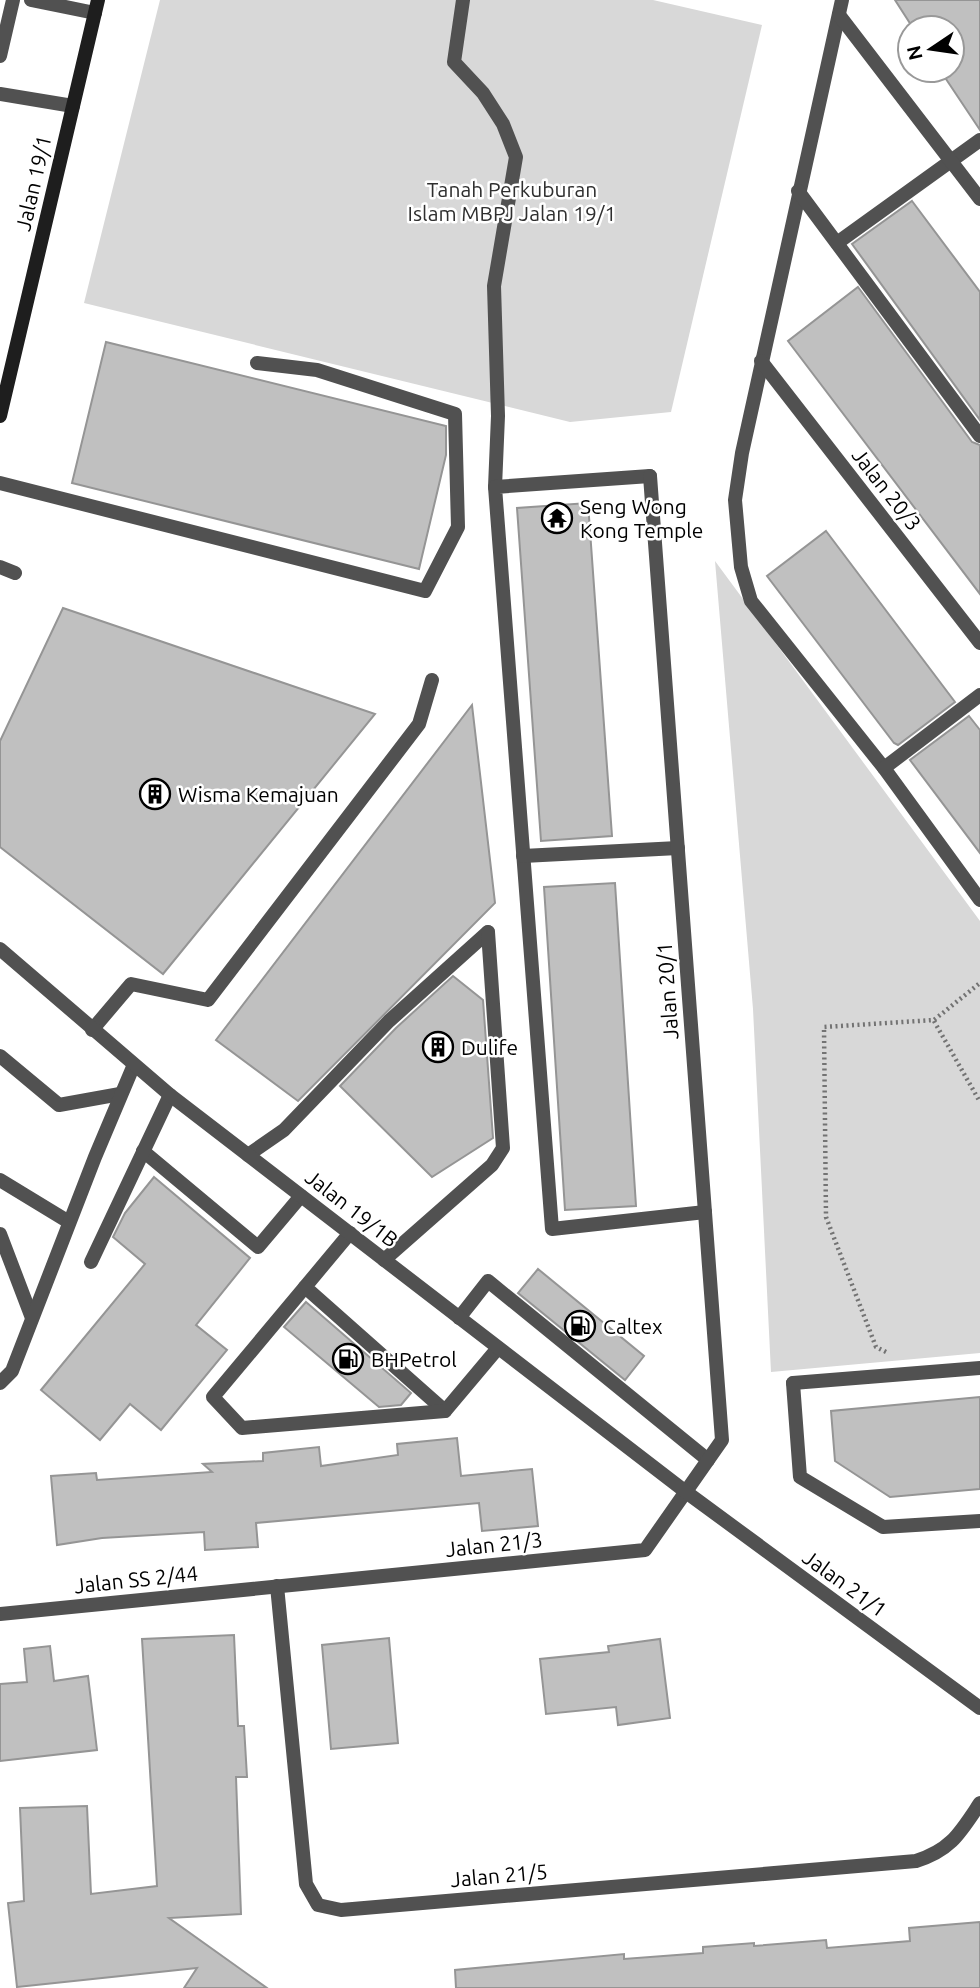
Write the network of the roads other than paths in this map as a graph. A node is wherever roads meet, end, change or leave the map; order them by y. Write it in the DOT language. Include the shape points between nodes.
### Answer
graph roads {
  1 [pos="13,0"];
  2 [pos="31,0"];
  3 [pos="463,0"];
  4 [pos="97,6"];
  5 [pos="841,7"];
  6 [pos="0,56"];
  7 [pos="0,94"];
  8 [pos="73,106"];
  9 [pos="980,140"];
  10 [pos="951,162"];
  11 [pos="798,191"];
  12 [pos="980,200"];
  13 [pos="838,243"];
  14 [pos="761,361"];
  15 [pos="257,363"];
  16 [pos="0,416"];
  17 [pos="980,436"];
  18 [pos="0,483"];
  19 [pos="495,487"];
  20 [pos="0,567"];
  21 [pos="15,573"];
  22 [pos="980,643"];
  23 [pos="432,680"];
  24 [pos="980,695"];
  25 [pos="884,768"];
  26 [pos="678,848"];
  27 [pos="523,856"];
  28 [pos="980,900"];
  29 [pos="0,949"];
  30 [pos="92,1030"];
  31 [pos="0,1056"];
  32 [pos="133,1066"];
  33 [pos="120,1094"];
  34 [pos="170,1095"];
  35 [pos="143,1151"];
  36 [pos="248,1155"];
  37 [pos="0,1180"];
  38 [pos="302,1196"];
  39 [pos="705,1212"];
  40 [pos="69,1222"];
  41 [pos="350,1233"];
  42 [pos="0,1234"];
  43 [pos="384,1260"];
  44 [pos="92,1262"];
  45 [pos="305,1287"];
  46 [pos="32,1318"];
  47 [pos="458,1318"];
  48 [pos="498,1348"];
  49 [pos="980,1368"];
  50 [pos="0,1383"];
  51 [pos="444,1411"];
  52 [pos="708,1460"];
  53 [pos="685,1492"];
  54 [pos="980,1521"];
  55 [pos="277,1586"];
  56 [pos="0,1614"];
  57 [pos="980,1708"];
  58 [pos="980,1803"];
  1 -- 6 [label="street"];
  2 -- 4 [label="street"];
  3 -- 19 [label="street" via="454,62 483,93 516,157 494,286"];
  4 -- 8 [label="main road, Jalan 19/1"];
  5 -- 10 [label="street"];
  5 -- 11 [label="street"];
  7 -- 8 [label="street"];
  8 -- 16 [label="main road, Jalan 19/1"];
  9 -- 10 [label="street"];
  10 -- 12 [label="street"];
  10 -- 13 [label="street"];
  11 -- 13 [label="street"];
  11 -- 14 [label="street"];
  13 -- 17 [label="street"];
  14 -- 22 [label="street, Jalan 20/3"];
  14 -- 25 [label="street" via="735,500 741,567 751,601"];
  15 -- 18 [label="street" via="317,370 455,414 458,527 425,591"];
  19 -- 26 [label="street, Jalan 20/1" via="650,475"];
  19 -- 27 [label="street"];
  20 -- 21 [label="street"];
  23 -- 30 [label="street" via="419,724 208,1000 131,984"];
  24 -- 25 [label="street"];
  25 -- 28 [label="street"];
  26 -- 27 [label="street"];
  26 -- 39 [label="street, Jalan 20/1"];
  27 -- 39 [label="street" via="552,1229"];
  29 -- 30 [label="street, Jalan 19/1B"];
  30 -- 32 [label="street, Jalan 19/1B"];
  31 -- 33 [label="street" via="59,1105"];
  32 -- 33 [label="street"];
  32 -- 34 [label="street, Jalan 19/1B"];
  33 -- 40 [label="street"];
  34 -- 35 [label="street"];
  34 -- 36 [label="street, Jalan 19/1B"];
  35 -- 38 [label="street" via="258,1247"];
  35 -- 44 [label="street"];
  36 -- 38 [label="street, Jalan 19/1B"];
  36 -- 43 [label="street" via="284,1130 389,1021 488,932 503,1148 492,1165"];
  37 -- 40 [label="street"];
  38 -- 41 [label="street, Jalan 19/1B"];
  39 -- 52 [label="street, Jalan 20/1" via="722,1440"];
  40 -- 46 [label="street"];
  41 -- 43 [label="street, Jalan 19/1B"];
  41 -- 45 [label="street"];
  42 -- 46 [label="street"];
  43 -- 47 [label="street, Jalan 19/1B"];
  45 -- 51 [label="street"];
  45 -- 51 [label="street" via="213,1398 242,1428"];
  46 -- 50 [label="street" via="12,1371"];
  47 -- 48 [label="street, Jalan 19/1B"];
  47 -- 52 [label="street" via="488,1281"];
  48 -- 51 [label="street"];
  48 -- 53 [label="street, Jalan 19/1B"];
  49 -- 54 [label="street" via="793,1383 800,1478 883,1527"];
  52 -- 53 [label="street, Jalan 20/1"];
  53 -- 55 [label="street, Jalan 21/3" via="645,1550"];
  53 -- 57 [label="street, Jalan 21/1"];
  55 -- 56 [label="street, Jalan SS 2/44"];
  55 -- 58 [label="street, Jalan 21/5" via="306,1885 318,1905 341,1910 916,1861 939,1853 955,1840"];
}
